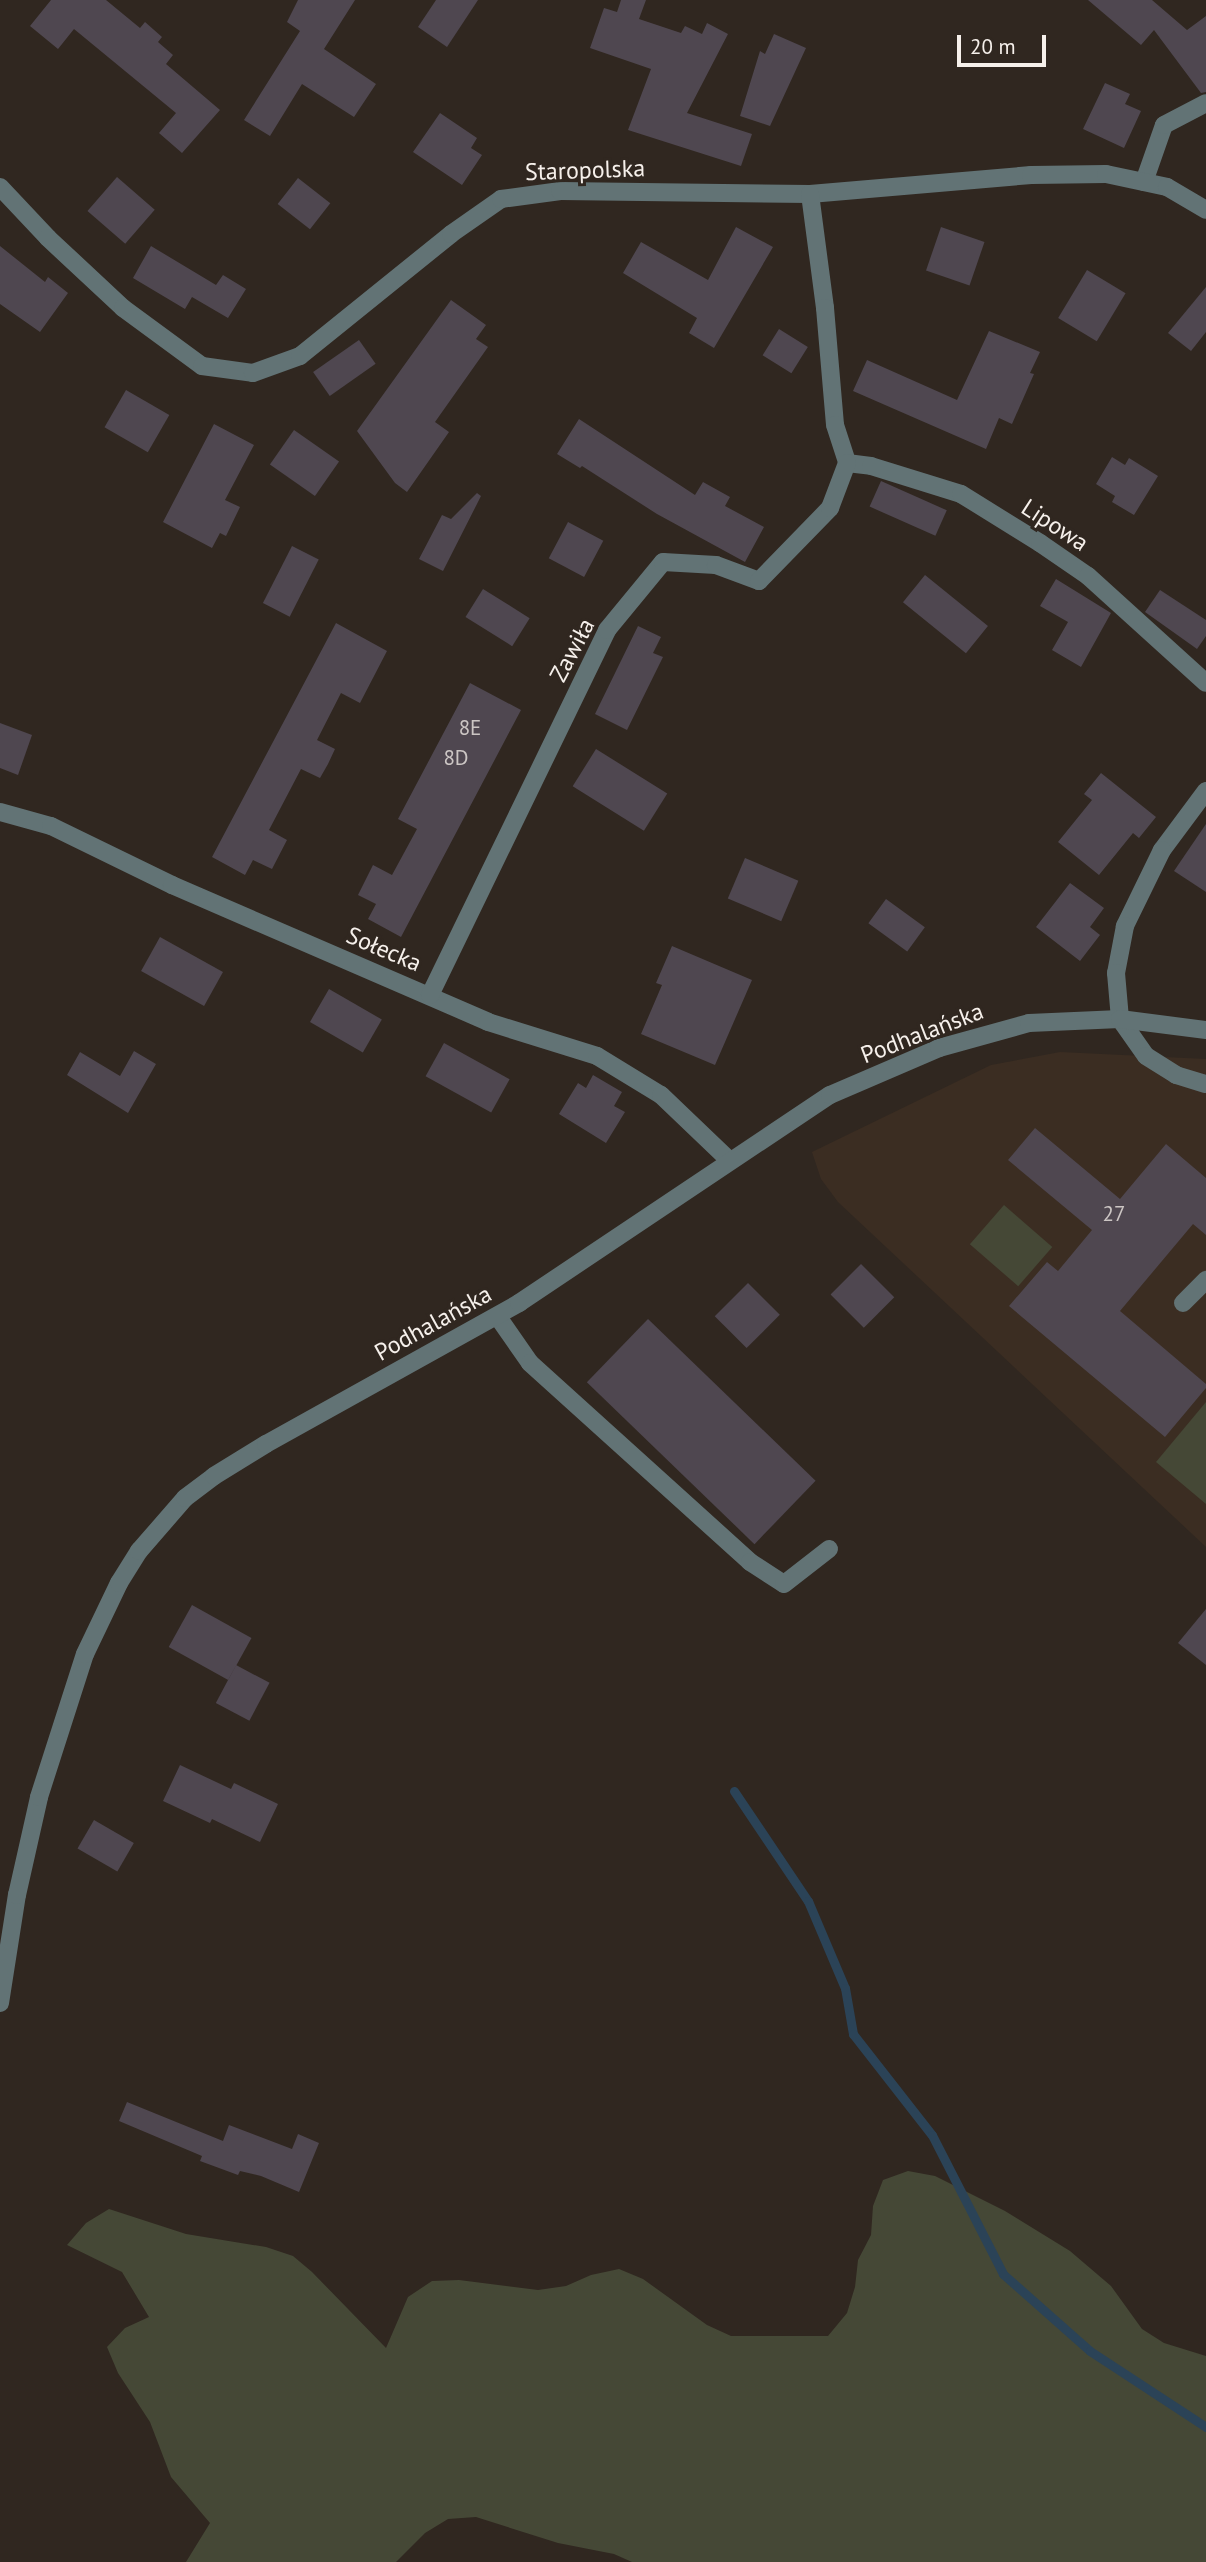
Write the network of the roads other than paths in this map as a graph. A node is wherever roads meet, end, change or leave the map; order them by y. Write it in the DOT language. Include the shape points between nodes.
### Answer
graph roads {
  1 [pos="1206,103"];
  2 [pos="1144,182"];
  3 [pos="0,187"];
  4 [pos="810,194"];
  5 [pos="1206,210"];
  6 [pos="847,463"];
  7 [pos="1206,683"];
  8 [pos="1206,791"];
  9 [pos="0,812"];
  10 [pos="430,995"];
  11 [pos="1120,1019"];
  12 [pos="1206,1030"];
  13 [pos="1206,1083"];
  14 [pos="729,1160"];
  15 [pos="1206,1280"];
  16 [pos="1183,1303"];
  17 [pos="498,1317"];
  18 [pos="829,1549"];
  19 [pos="0,2003"];
  1 -- 2 [label="street" via="1164,125"];
  2 -- 4 [label="street, Staropolska" via="1106,174 1031,175"];
  2 -- 5 [label="street, Staropolska" via="1167,187"];
  3 -- 4 [label="street, Staropolska" via="123,308 202,366 253,373 300,356 501,199 560,191"];
  4 -- 6 [label="street" via="835,425"];
  6 -- 7 [label="street, Lipowa" via="961,494 1041,543 1087,576"];
  6 -- 10 [label="street, Zawiła" via="830,508 759,581 716,565 663,562 607,630"];
  8 -- 11 [label="street" via="1162,850 1125,926 1116,973"];
  9 -- 10 [label="street, Sołecka" via="51,826 172,885"];
  10 -- 14 [label="street, Sołecka" via="488,1022 597,1056 661,1095"];
  11 -- 12 [label="street, Podhalańska"];
  11 -- 13 [label="street" via="1146,1056 1176,1075"];
  11 -- 14 [label="street, Podhalańska" via="1029,1023 939,1048 830,1095"];
  14 -- 17 [label="street, Podhalańska"];
  15 -- 16 [label="street"];
  17 -- 18 [label="street" via="530,1363 750,1562 784,1584"];
  17 -- 19 [label="street, Podhalańska" via="214,1476 186,1498 139,1551 85,1654 39,1797"];
}
